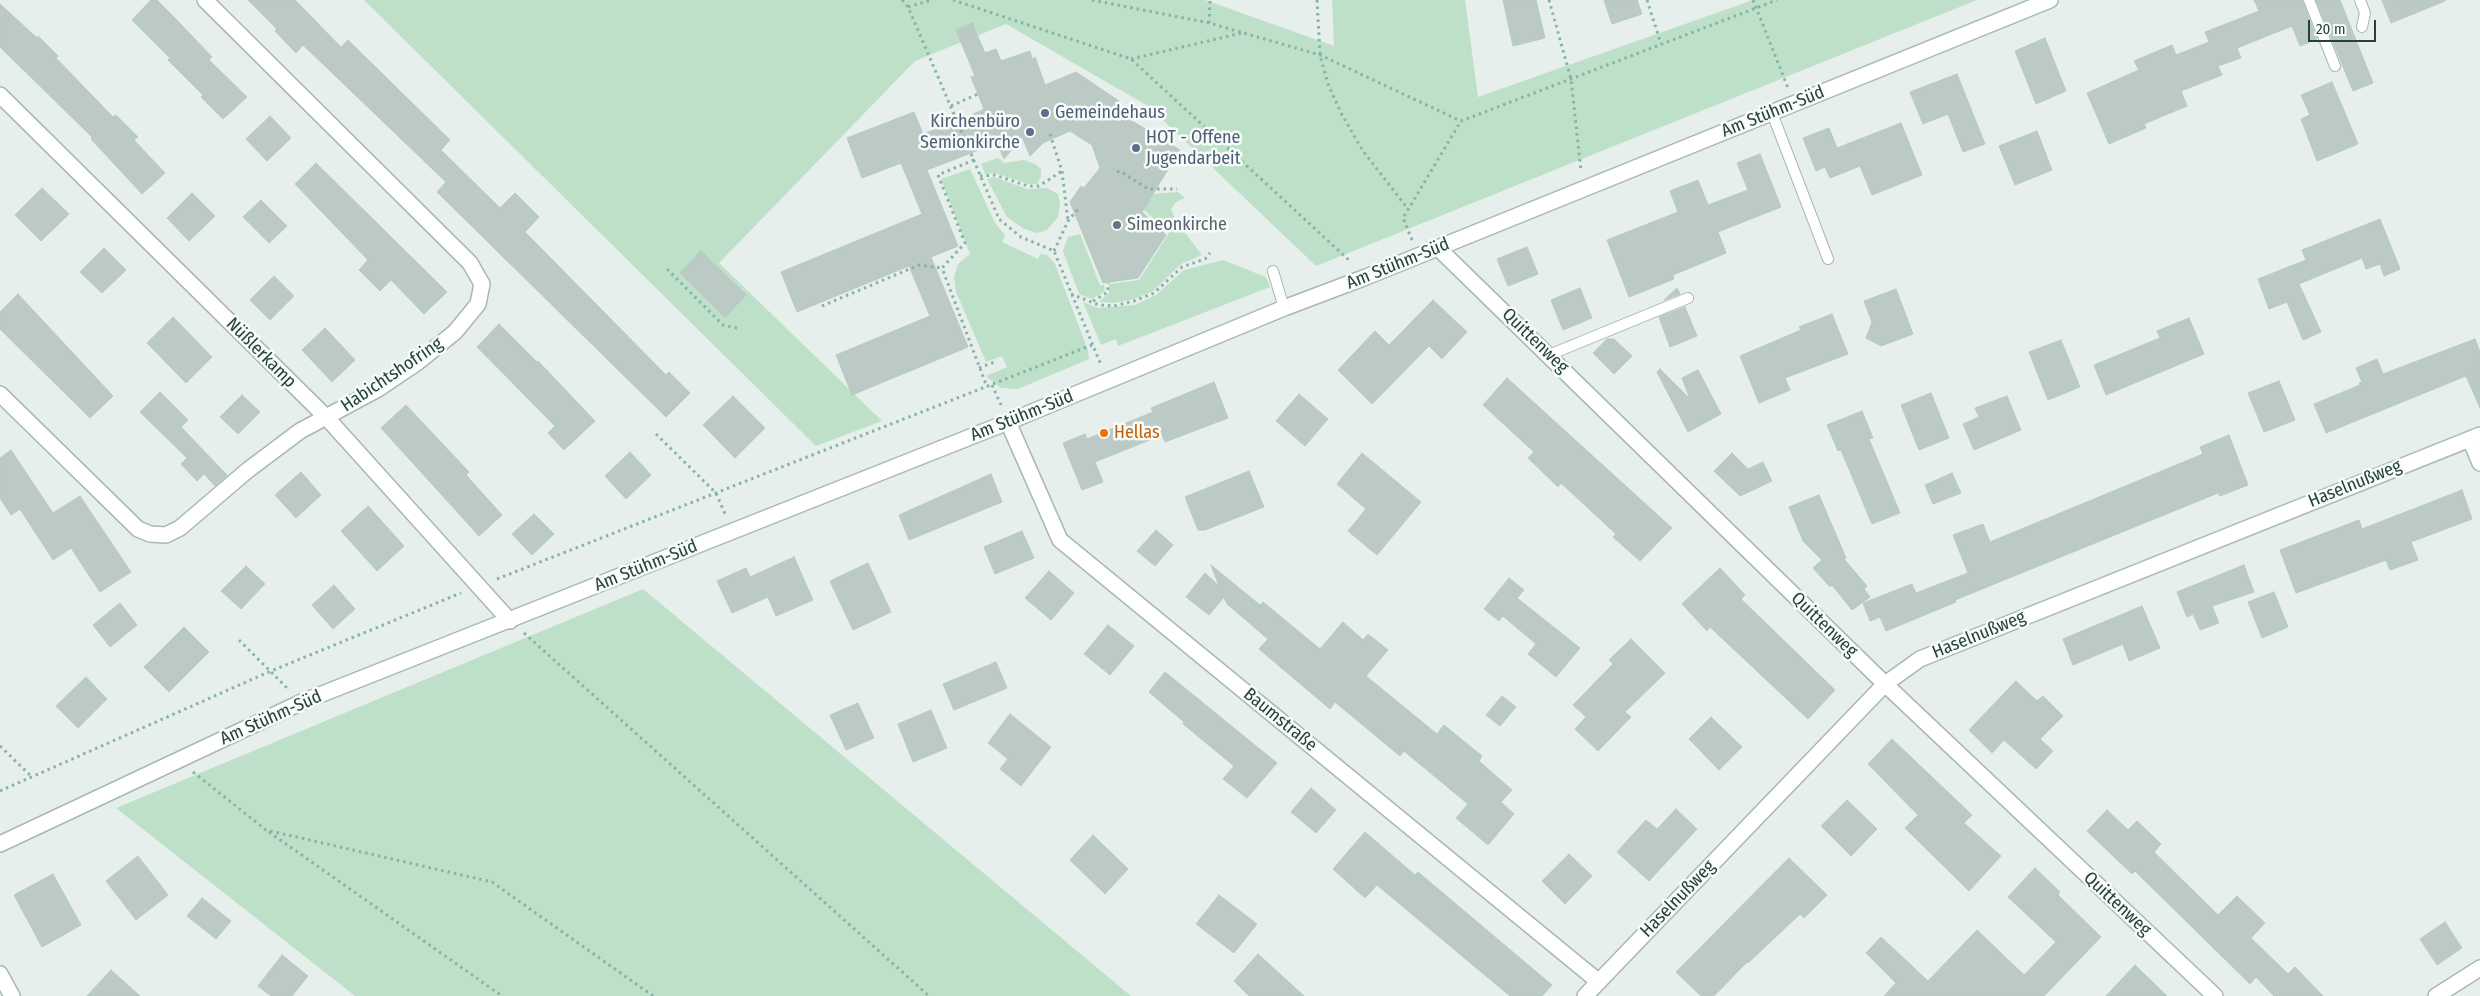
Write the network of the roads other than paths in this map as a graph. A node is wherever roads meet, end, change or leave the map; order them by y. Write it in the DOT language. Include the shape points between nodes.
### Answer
graph roads {
  1 [pos="205,0"];
  2 [pos="2050,0"];
  3 [pos="2309,0"];
  4 [pos="2360,0"];
  5 [pos="2362,27"];
  6 [pos="2335,66"];
  7 [pos="0,95"];
  8 [pos="1772,113"];
  9 [pos="1438,248"];
  10 [pos="1828,259"];
  11 [pos="1273,271"];
  12 [pos="1688,298"];
  13 [pos="1284,308"];
  14 [pos="1549,355"];
  15 [pos="0,394"];
  16 [pos="327,418"];
  17 [pos="1008,422"];
  18 [pos="2475,437"];
  19 [pos="2480,463"];
  20 [pos="510,621"];
  21 [pos="1885,684"];
  22 [pos="0,844"];
  23 [pos="2480,968"];
  24 [pos="0,974"];
  25 [pos="1599,982"];
  26 [pos="12,996"];
  27 [pos="1585,996"];
  28 [pos="2215,996"];
  29 [pos="2436,996"];
  1 -- 16 [label="street, Habichtshofring" via="459,251 476,270 482,284 478,304 455,332 394,378"];
  2 -- 8 [label="street, Am Stühm-Süd"];
  3 -- 6 [label="lane"];
  4 -- 5 [label="lane" via="2365,13"];
  7 -- 16 [label="street, Nüßlerkamp"];
  8 -- 9 [label="street, Am Stühm-Süd"];
  8 -- 10 [label="lane"];
  9 -- 13 [label="street, Am Stühm-Süd"];
  9 -- 14 [label="street, Quittenweg"];
  11 -- 13 [label="lane"];
  12 -- 14 [label="lane"];
  13 -- 17 [label="street, Am Stühm-Süd"];
  14 -- 21 [label="street, Quittenweg"];
  15 -- 16 [label="street, Habichtshofring" via="138,529 158,536 180,528 270,453 300,431"];
  16 -- 20 [label="street, Nüßlerkamp"];
  17 -- 20 [label="street, Am Stühm-Süd"];
  17 -- 25 [label="street, Baumstraße" via="1060,540"];
  18 -- 19 [label="street"];
  18 -- 21 [label="street, Haselnußweg" via="1920,659"];
  20 -- 22 [label="street, Am Stühm-Süd" via="302,702"];
  21 -- 25 [label="street, Haselnußweg"];
  21 -- 28 [label="street, Quittenweg"];
  23 -- 29 [label="street"];
  24 -- 26 [label="street"];
  25 -- 27 [label="street, Haselnußweg"];
}
